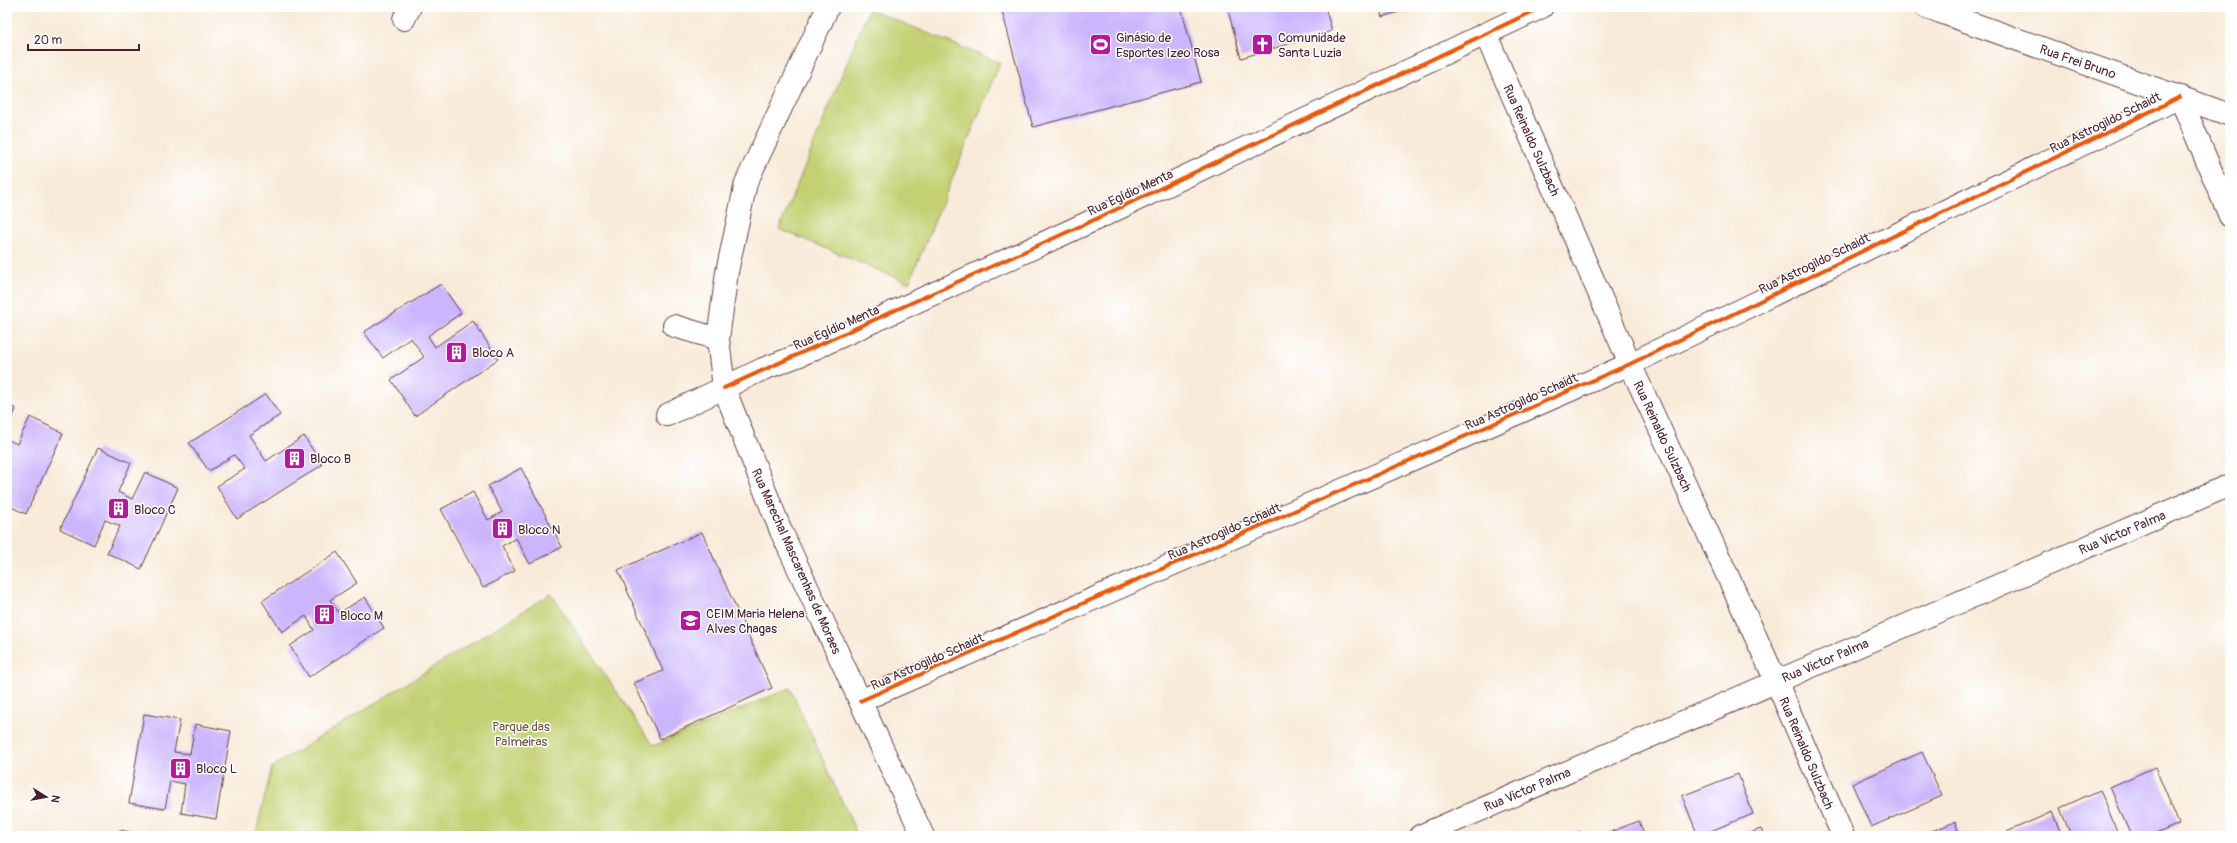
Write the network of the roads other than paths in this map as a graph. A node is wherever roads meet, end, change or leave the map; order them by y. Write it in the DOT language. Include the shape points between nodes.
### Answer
graph roads {
  1 [pos="828,7"];
  2 [pos="1542,7"];
  3 [pos="1926,7"];
  4 [pos="1486,35"];
  5 [pos="2180,97"];
  6 [pos="2230,115"];
  7 [pos="2230,216"];
  8 [pos="674,326"];
  9 [pos="718,339"];
  10 [pos="1630,364"];
  11 [pos="724,388"];
  12 [pos="667,415"];
  13 [pos="2230,485"];
  14 [pos="1776,681"];
  15 [pos="860,701"];
  16 [pos="923,836"];
  17 [pos="1420,836"];
  18 [pos="1843,836"];
  1 -- 9 [label="street, Rua Marechal Mascarenhas de Moraes" via="746,183 727,272"];
  2 -- 4 [label="street, Rua Egídio Menta"];
  3 -- 5 [label="street, Rua Frei Bruno"];
  4 -- 10 [label="street, Rua Reinaldo Sulzbach"];
  4 -- 11 [label="street, Rua Egídio Menta" via="1082,226"];
  5 -- 6 [label="street, Rua Frei Bruno"];
  5 -- 7 [label="street"];
  5 -- 10 [label="street, Rua Astrogildo Schaidt"];
  8 -- 9 [label="street"];
  9 -- 11 [label="street, Rua Marechal Mascarenhas de Moraes"];
  10 -- 14 [label="street, Rua Reinaldo Sulzbach"];
  10 -- 15 [label="street, Rua Astrogildo Schaidt"];
  11 -- 12 [label="street, Rua Egídio Menta"];
  11 -- 15 [label="street, Rua Marechal Mascarenhas de Moraes" via="781,531"];
  13 -- 14 [label="street, Rua Victor Palma"];
  14 -- 17 [label="street, Rua Victor Palma"];
  14 -- 18 [label="street, Rua Reinaldo Sulzbach"];
  15 -- 16 [label="street, Rua Marechal Mascarenhas de Moraes"];
}
